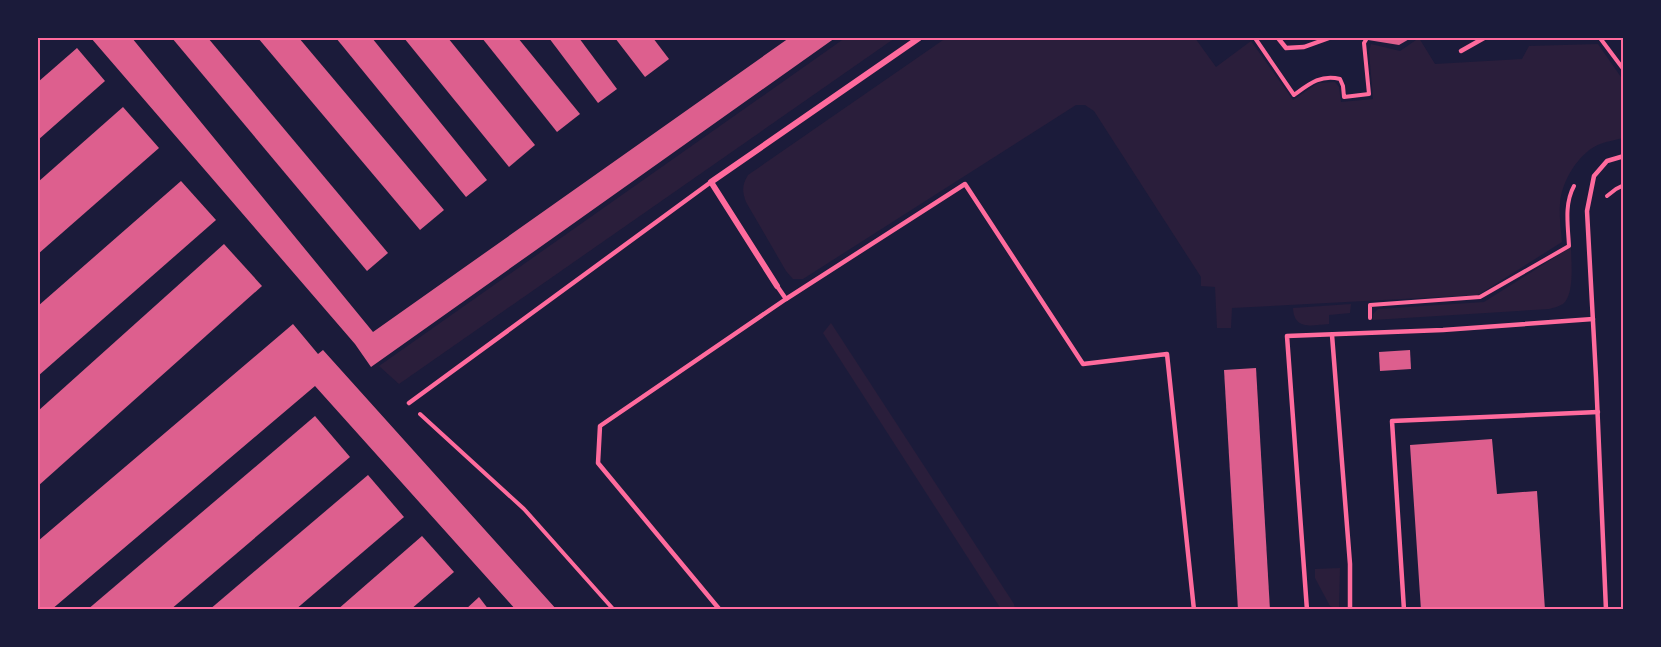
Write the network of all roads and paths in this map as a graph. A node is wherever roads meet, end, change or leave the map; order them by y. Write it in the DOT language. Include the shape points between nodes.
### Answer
graph roads {
  1 [pos="919,38"];
  2 [pos="1255,38"];
  3 [pos="1278,38"];
  4 [pos="1329,38"];
  5 [pos="1367,38"];
  6 [pos="1484,38"];
  7 [pos="1600,38"];
  8 [pos="1461,51"];
  9 [pos="1623,70"];
  10 [pos="1623,156"];
  11 [pos="1577,180"];
  12 [pos="711,182"];
  13 [pos="777,286"];
  14 [pos="786,299"];
  15 [pos="1593,319"];
  16 [pos="1370,334"];
  17 [pos="1332,335"];
  18 [pos="409,403"];
  19 [pos="1598,412"];
  20 [pos="614,609"];
  21 [pos="720,609"];
  22 [pos="1194,609"];
  23 [pos="1307,609"];
  24 [pos="1350,609"];
  25 [pos="1404,609"];
  26 [pos="1606,609"];
  1 -- 12 [label="street"];
  2 -- 5 [label="path" via="1294,94 1311,82 1331,77 1340,79 1344,97 1369,94 1364,43"];
  3 -- 4 [label="lane" via="1286,48 1304,47"];
  6 -- 8 [label="lane"];
  7 -- 9 [label="path"];
  10 -- 15 [label="lane" via="1607,161 1594,176 1588,203"];
  11 -- 16 [label="path" via="1569,195 1569,246 1480,297 1370,305"];
  12 -- 13 [label="street"];
  12 -- 18 [label="lane"];
  13 -- 14 [label="lane"];
  14 -- 21 [label="lane" via="600,426 598,463"];
  14 -- 22 [label="lane" via="965,184 1083,364 1167,354"];
  15 -- 16 [label="lane"];
  15 -- 19 [label="lane"];
  16 -- 17 [label="lane"];
  17 -- 23 [label="lane" via="1287,336"];
  17 -- 24 [label="lane"];
  18 -- 20 [label="path" via="524,509"];
  19 -- 25 [label="lane" via="1392,421"];
  19 -- 26 [label="lane"];
}
